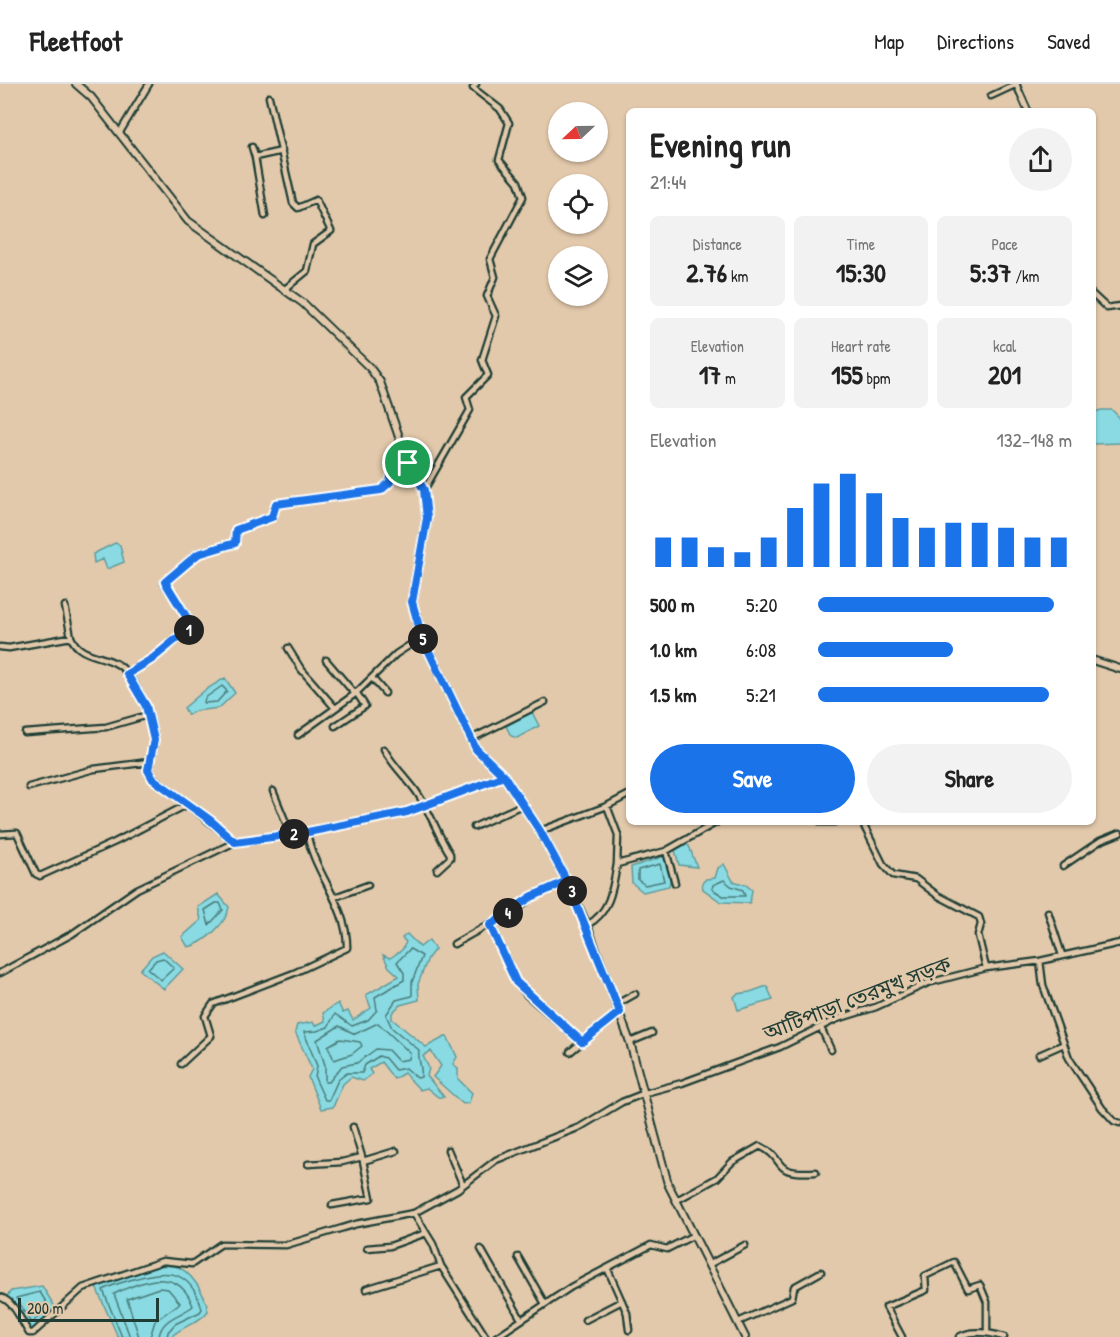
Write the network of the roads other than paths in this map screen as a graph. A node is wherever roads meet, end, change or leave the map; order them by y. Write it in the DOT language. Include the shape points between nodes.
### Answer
graph roads {
  1 [pos="76,84"];
  2 [pos="149,84"];
  3 [pos="476,84"];
  4 [pos="1016,84"];
  5 [pos="991,96"];
  6 [pos="269,97"];
  7 [pos="1027,108"];
  8 [pos="120,132"];
  9 [pos="252,147"];
  10 [pos="282,151"];
  11 [pos="255,157"];
  12 [pos="265,216"];
  13 [pos="285,289"];
  14 [pos="1096,298"];
  15 [pos="1120,306"];
  16 [pos="408,463"];
  17 [pos="424,490"];
  18 [pos="64,606"];
  19 [pos="72,637"];
  20 [pos="422,637"];
  21 [pos="0,647"];
  22 [pos="288,648"];
  23 [pos="326,660"];
  24 [pos="1096,661"];
  25 [pos="1120,669"];
  26 [pos="127,674"];
  27 [pos="372,678"];
  28 [pos="356,693"];
  29 [pos="385,693"];
  30 [pos="545,702"];
  31 [pos="335,708"];
  32 [pos="148,715"];
  33 [pos="335,726"];
  34 [pos="25,733"];
  35 [pos="298,735"];
  36 [pos="471,739"];
  37 [pos="384,749"];
  38 [pos="149,762"];
  39 [pos="504,776"];
  40 [pos="29,787"];
  41 [pos="273,791"];
  42 [pos="626,796"];
  43 [pos="188,804"];
  44 [pos="522,805"];
  45 [pos="425,806"];
  46 [pos="607,806"];
  47 [pos="712,825"];
  48 [pos="864,825"];
  49 [pos="474,827"];
  50 [pos="540,831"];
  51 [pos="308,832"];
  52 [pos="1120,833"];
  53 [pos="0,834"];
  54 [pos="291,835"];
  55 [pos="235,842"];
  56 [pos="666,851"];
  57 [pos="617,864"];
  58 [pos="1063,867"];
  59 [pos="437,870"];
  60 [pos="567,881"];
  61 [pos="675,884"];
  62 [pos="368,885"];
  63 [pos="335,897"];
  64 [pos="1048,912"];
  65 [pos="490,925"];
  66 [pos="587,925"];
  67 [pos="1120,943"];
  68 [pos="454,944"];
  69 [pos="1062,955"];
  70 [pos="1040,960"];
  71 [pos="986,968"];
  72 [pos="0,973"];
  73 [pos="635,994"];
  74 [pos="617,1004"];
  75 [pos="620,1012"];
  76 [pos="821,1028"];
  77 [pos="652,1032"];
  78 [pos="582,1042"];
  79 [pos="630,1042"];
  80 [pos="1064,1044"];
  81 [pos="831,1050"];
  82 [pos="570,1052"];
  83 [pos="1039,1055"];
  84 [pos="181,1064"];
  85 [pos="645,1093"];
  86 [pos="1120,1123"];
  87 [pos="353,1127"];
  88 [pos="448,1150"];
  89 [pos="396,1151"];
  90 [pos="362,1159"];
  91 [pos="308,1164"];
  92 [pos="816,1172"];
  93 [pos="464,1185"];
  94 [pos="677,1200"];
  95 [pos="332,1205"];
  96 [pos="414,1214"];
  97 [pos="426,1233"];
  98 [pos="694,1235"];
  99 [pos="745,1245"];
  100 [pos="367,1248"];
  101 [pos="481,1249"];
  102 [pos="518,1257"];
  103 [pos="710,1264"];
  104 [pos="441,1266"];
  105 [pos="608,1270"];
  106 [pos="821,1272"];
  107 [pos="366,1289"];
  108 [pos="0,1297"];
  109 [pos="622,1301"];
  110 [pos="545,1304"];
  111 [pos="521,1318"];
  112 [pos="585,1320"];
  113 [pos="738,1322"];
  114 [pos="629,1330"];
  115 [pos="987,1333"];
  116 [pos="486,1337"];
  117 [pos="496,1337"];
  118 [pos="745,1337"];
  119 [pos="902,1337"];
  120 [pos="959,1337"];
  121 [pos="1004,1337"];
  1 -- 8 [label="main road" via="92,97"];
  2 -- 8 [label="street"];
  3 -- 17 [label="street" via="473,88 500,109 509,123 499,160 518,182 523,197 490,259 495,277 486,296 496,316 482,360 488,375 466,397 470,410"];
  4 -- 5 [label="street"];
  4 -- 7 [label="street"];
  6 -- 10 [label="street"];
  8 -- 13 [label="main road" via="188,221"];
  9 -- 11 [label="street"];
  10 -- 11 [label="street"];
  10 -- 13 [label="street" via="295,206 316,200 331,231 313,244 307,271"];
  11 -- 12 [label="street"];
  13 -- 16 [label="main road" via="370,368 388,399"];
  14 -- 15 [label="street" via="1107,308"];
  16 -- 17 [label="main road"];
  16 -- 26 [label="street" via="392,472 390,482 381,490 276,504 272,517 236,530 233,544 198,554 164,584 191,628"];
  17 -- 20 [label="main road" via="427,518 412,602"];
  18 -- 19 [label="street"];
  19 -- 21 [label="street"];
  19 -- 26 [label="street" via="80,650 117,663"];
  20 -- 27 [label="street" via="396,654"];
  20 -- 36 [label="main road"];
  22 -- 31 [label="street"];
  23 -- 28 [label="street"];
  24 -- 25 [label="main road"];
  26 -- 32 [label="street"];
  27 -- 28 [label="street"];
  27 -- 29 [label="street"];
  28 -- 31 [label="street"];
  28 -- 33 [label="street" via="365,706"];
  30 -- 36 [label="street"];
  31 -- 35 [label="street"];
  32 -- 34 [label="street" via="106,727"];
  32 -- 38 [label="street" via="154,740"];
  36 -- 39 [label="main road"];
  37 -- 45 [label="street"];
  38 -- 40 [label="street" via="94,769"];
  38 -- 43 [label="street" via="153,779"];
  39 -- 44 [label="main road"];
  39 -- 45 [label="street"];
  41 -- 54 [label="street"];
  42 -- 46 [label="street"];
  43 -- 53 [label="street" via="40,876 17,832"];
  43 -- 55 [label="street"];
  44 -- 49 [label="street"];
  44 -- 50 [label="main road"];
  45 -- 51 [label="street"];
  45 -- 59 [label="street" via="450,854"];
  46 -- 50 [label="street"];
  46 -- 57 [label="street" via="618,835"];
  47 -- 56 [label="street"];
  48 -- 71 [label="street" via="883,864 893,875 916,879 937,895 980,917 978,935"];
  50 -- 60 [label="main road"];
  51 -- 54 [label="street"];
  51 -- 63 [label="street" via="314,862"];
  52 -- 58 [label="street" via="1100,841"];
  54 -- 55 [label="street"];
  55 -- 72 [label="street" via="137,889 72,934"];
  56 -- 57 [label="street"];
  56 -- 61 [label="street"];
  57 -- 66 [label="street" via="614,888 603,913"];
  60 -- 65 [label="street" via="531,897"];
  60 -- 66 [label="main road"];
  62 -- 63 [label="street"];
  63 -- 84 [label="street" via="347,948 213,1004 205,1016 211,1036"];
  64 -- 69 [label="street"];
  65 -- 68 [label="street"];
  65 -- 78 [label="street" via="516,982"];
  66 -- 74 [label="main road"];
  67 -- 69 [label="street, আটিপাড়া তেরমুখ সড়ক"];
  69 -- 70 [label="street, আটিপাড়া তেরমুখ সড়ক"];
  70 -- 71 [label="street, আটিপাড়া তেরমুখ সড়ক"];
  70 -- 80 [label="street" via="1043,985"];
  71 -- 76 [label="street, আটিপাড়া তেরমুখ সড়ক" via="928,983"];
  73 -- 74 [label="street"];
  74 -- 75 [label="main road"];
  75 -- 78 [label="street"];
  75 -- 79 [label="main road"];
  76 -- 81 [label="street"];
  76 -- 85 [label="street, আটিপাড়া তেরমুখ সড়ক" via="682,1083"];
  77 -- 79 [label="street"];
  78 -- 82 [label="street"];
  79 -- 85 [label="main road"];
  80 -- 83 [label="street"];
  80 -- 86 [label="street" via="1101,1108"];
  85 -- 93 [label="street, আটিপাড়া তেরমুখ সড়ক" via="580,1127 496,1160"];
  85 -- 94 [label="main road" via="664,1172"];
  87 -- 90 [label="street"];
  88 -- 93 [label="street"];
  89 -- 90 [label="street"];
  90 -- 91 [label="street"];
  90 -- 95 [label="street" via="371,1198"];
  92 -- 94 [label="street" via="783,1170 760,1146 732,1162 717,1178"];
  93 -- 96 [label="street, আটিপাড়া তেরমুখ সড়ক"];
  94 -- 98 [label="main road"];
  96 -- 97 [label="street"];
  96 -- 108 [label="street" via="356,1224 286,1245 221,1244 192,1264 169,1261 152,1265 83,1288 33,1333"];
  97 -- 100 [label="street" via="390,1246"];
  97 -- 104 [label="street"];
  98 -- 103 [label="main road"];
  98 -- 105 [label="street" via="668,1249 651,1245"];
  99 -- 103 [label="street"];
  101 -- 111 [label="street"];
  102 -- 110 [label="street"];
  103 -- 113 [label="main road"];
  104 -- 107 [label="street"];
  104 -- 116 [label="street"];
  105 -- 109 [label="street"];
  105 -- 110 [label="street"];
  106 -- 113 [label="street" via="794,1287 792,1298"];
  109 -- 112 [label="street"];
  109 -- 114 [label="street"];
  110 -- 111 [label="street"];
  111 -- 117 [label="street"];
  113 -- 118 [label="main road"];
  115 -- 119 [label="street" via="985,1295 980,1285 968,1289 954,1262 925,1276 926,1290 886,1306"];
  115 -- 120 [label="street"];
  115 -- 121 [label="street"];
}
